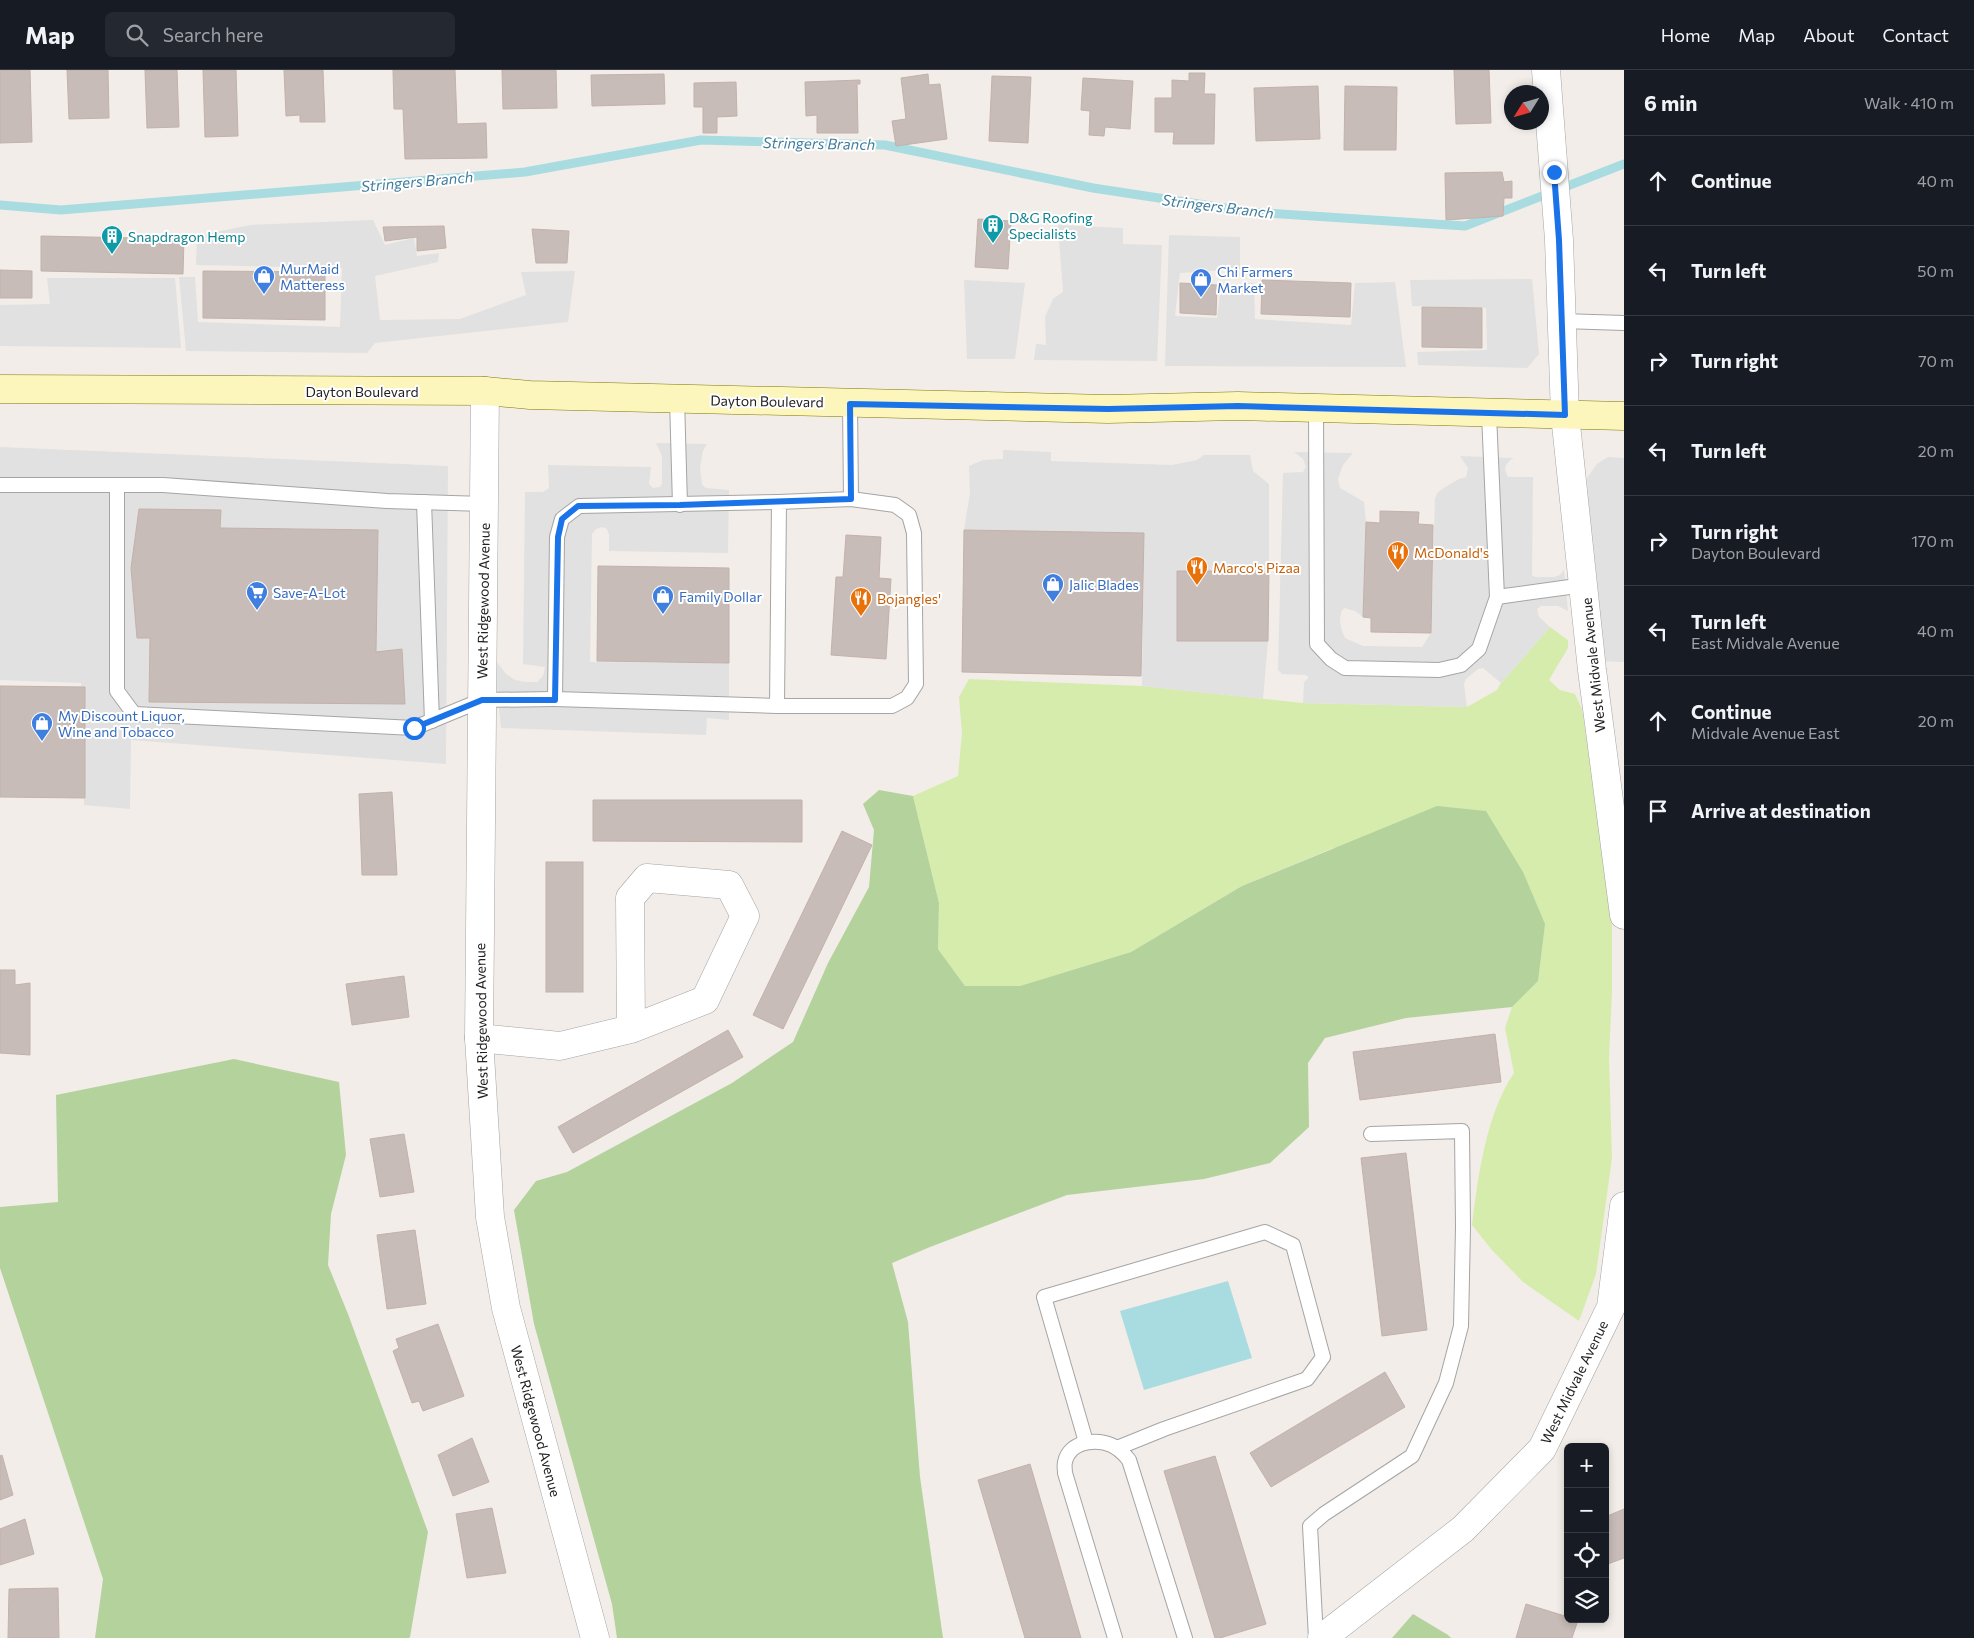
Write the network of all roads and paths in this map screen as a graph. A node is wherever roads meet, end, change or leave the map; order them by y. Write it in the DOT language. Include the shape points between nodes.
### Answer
graph roads {
  1 [pos="1546,70"];
  2 [pos="1562,321"];
  3 [pos="1624,323"];
  4 [pos="0,389"];
  5 [pos="485,391"];
  6 [pos="677,399"];
  7 [pos="850,404"];
  8 [pos="1316,408"];
  9 [pos="1489,414"];
  10 [pos="1565,415"];
  11 [pos="1624,416"];
  12 [pos="0,485"];
  13 [pos="118,485"];
  14 [pos="851,499"];
  15 [pos="424,502"];
  16 [pos="779,502"];
  17 [pos="484,504"];
  18 [pos="680,505"];
  19 [pos="1584,585"];
  20 [pos="1497,597"];
  21 [pos="482,700"];
  22 [pos="555,700"];
  23 [pos="777,706"];
  24 [pos="432,721"];
  25 [pos="1624,915"];
  26 [pos="631,1029"];
  27 [pos="479,1038"];
  28 [pos="1371,1134"];
  29 [pos="1624,1206"];
  30 [pos="1086,1442"];
  31 [pos="1117,1448"];
  32 [pos="595,1638"];
  33 [pos="1115,1638"];
  34 [pos="1185,1638"];
  35 [pos="1316,1638"];
  36 [pos="1322,1638"];
  1 -- 2 [label="street, West Midvale Avenue"];
  2 -- 3 [label="lane"];
  2 -- 10 [label="street, West Midvale Avenue"];
  4 -- 5 [label="main road, Dayton Boulevard"];
  5 -- 6 [label="main road, Dayton Boulevard"];
  5 -- 17 [label="street, West Ridgewood Avenue"];
  6 -- 7 [label="main road, Dayton Boulevard"];
  6 -- 18 [label="lane"];
  7 -- 8 [label="main road, Dayton Boulevard" via="1108,409"];
  7 -- 14 [label="lane"];
  8 -- 9 [label="main road, Dayton Boulevard"];
  8 -- 20 [label="lane" via="1317,644 1331,659 1345,668 1439,670 1462,665 1479,649"];
  9 -- 10 [label="main road, Dayton Boulevard"];
  9 -- 20 [label="lane"];
  10 -- 11 [label="main road, Dayton Boulevard"];
  10 -- 19 [label="street, West Midvale Avenue"];
  12 -- 13 [label="lane"];
  13 -- 15 [label="lane"];
  13 -- 24 [label="lane" via="117,691 134,714 414,728"];
  14 -- 16 [label="lane"];
  14 -- 23 [label="lane" via="895,505 909,515 914,533 916,684 907,698 892,706"];
  15 -- 17 [label="lane"];
  15 -- 24 [label="lane"];
  16 -- 18 [label="lane"];
  16 -- 23 [label="lane"];
  17 -- 21 [label="street, West Ridgewood Avenue"];
  18 -- 22 [label="lane" via="578,506 562,519 558,537"];
  19 -- 20 [label="lane"];
  19 -- 25 [label="street, West Midvale Avenue"];
  21 -- 22 [label="lane"];
  21 -- 24 [label="lane"];
  21 -- 27 [label="street, West Ridgewood Avenue"];
  22 -- 23 [label="lane"];
  26 -- 26 [label="street" via="705,1000 745,916 729,885 647,878 630,898"];
  26 -- 27 [label="street" via="560,1046"];
  27 -- 32 [label="street, West Ridgewood Avenue" via="490,1216 506,1308"];
  28 -- 35 [label="lane" via="1462,1131 1462,1326 1446,1382 1412,1456 1310,1526"];
  29 -- 36 [label="street, West Midvale Avenue" via="1611,1307 1542,1449 1463,1529"];
  30 -- 31 [label="lane" via="1100,1442"];
  30 -- 31 [label="lane" via="1044,1297 1265,1232 1293,1245 1323,1358 1307,1379"];
  30 -- 33 [label="lane" via="1071,1451 1065,1460 1065,1474"];
  31 -- 34 [label="lane" via="1129,1460"];
}
